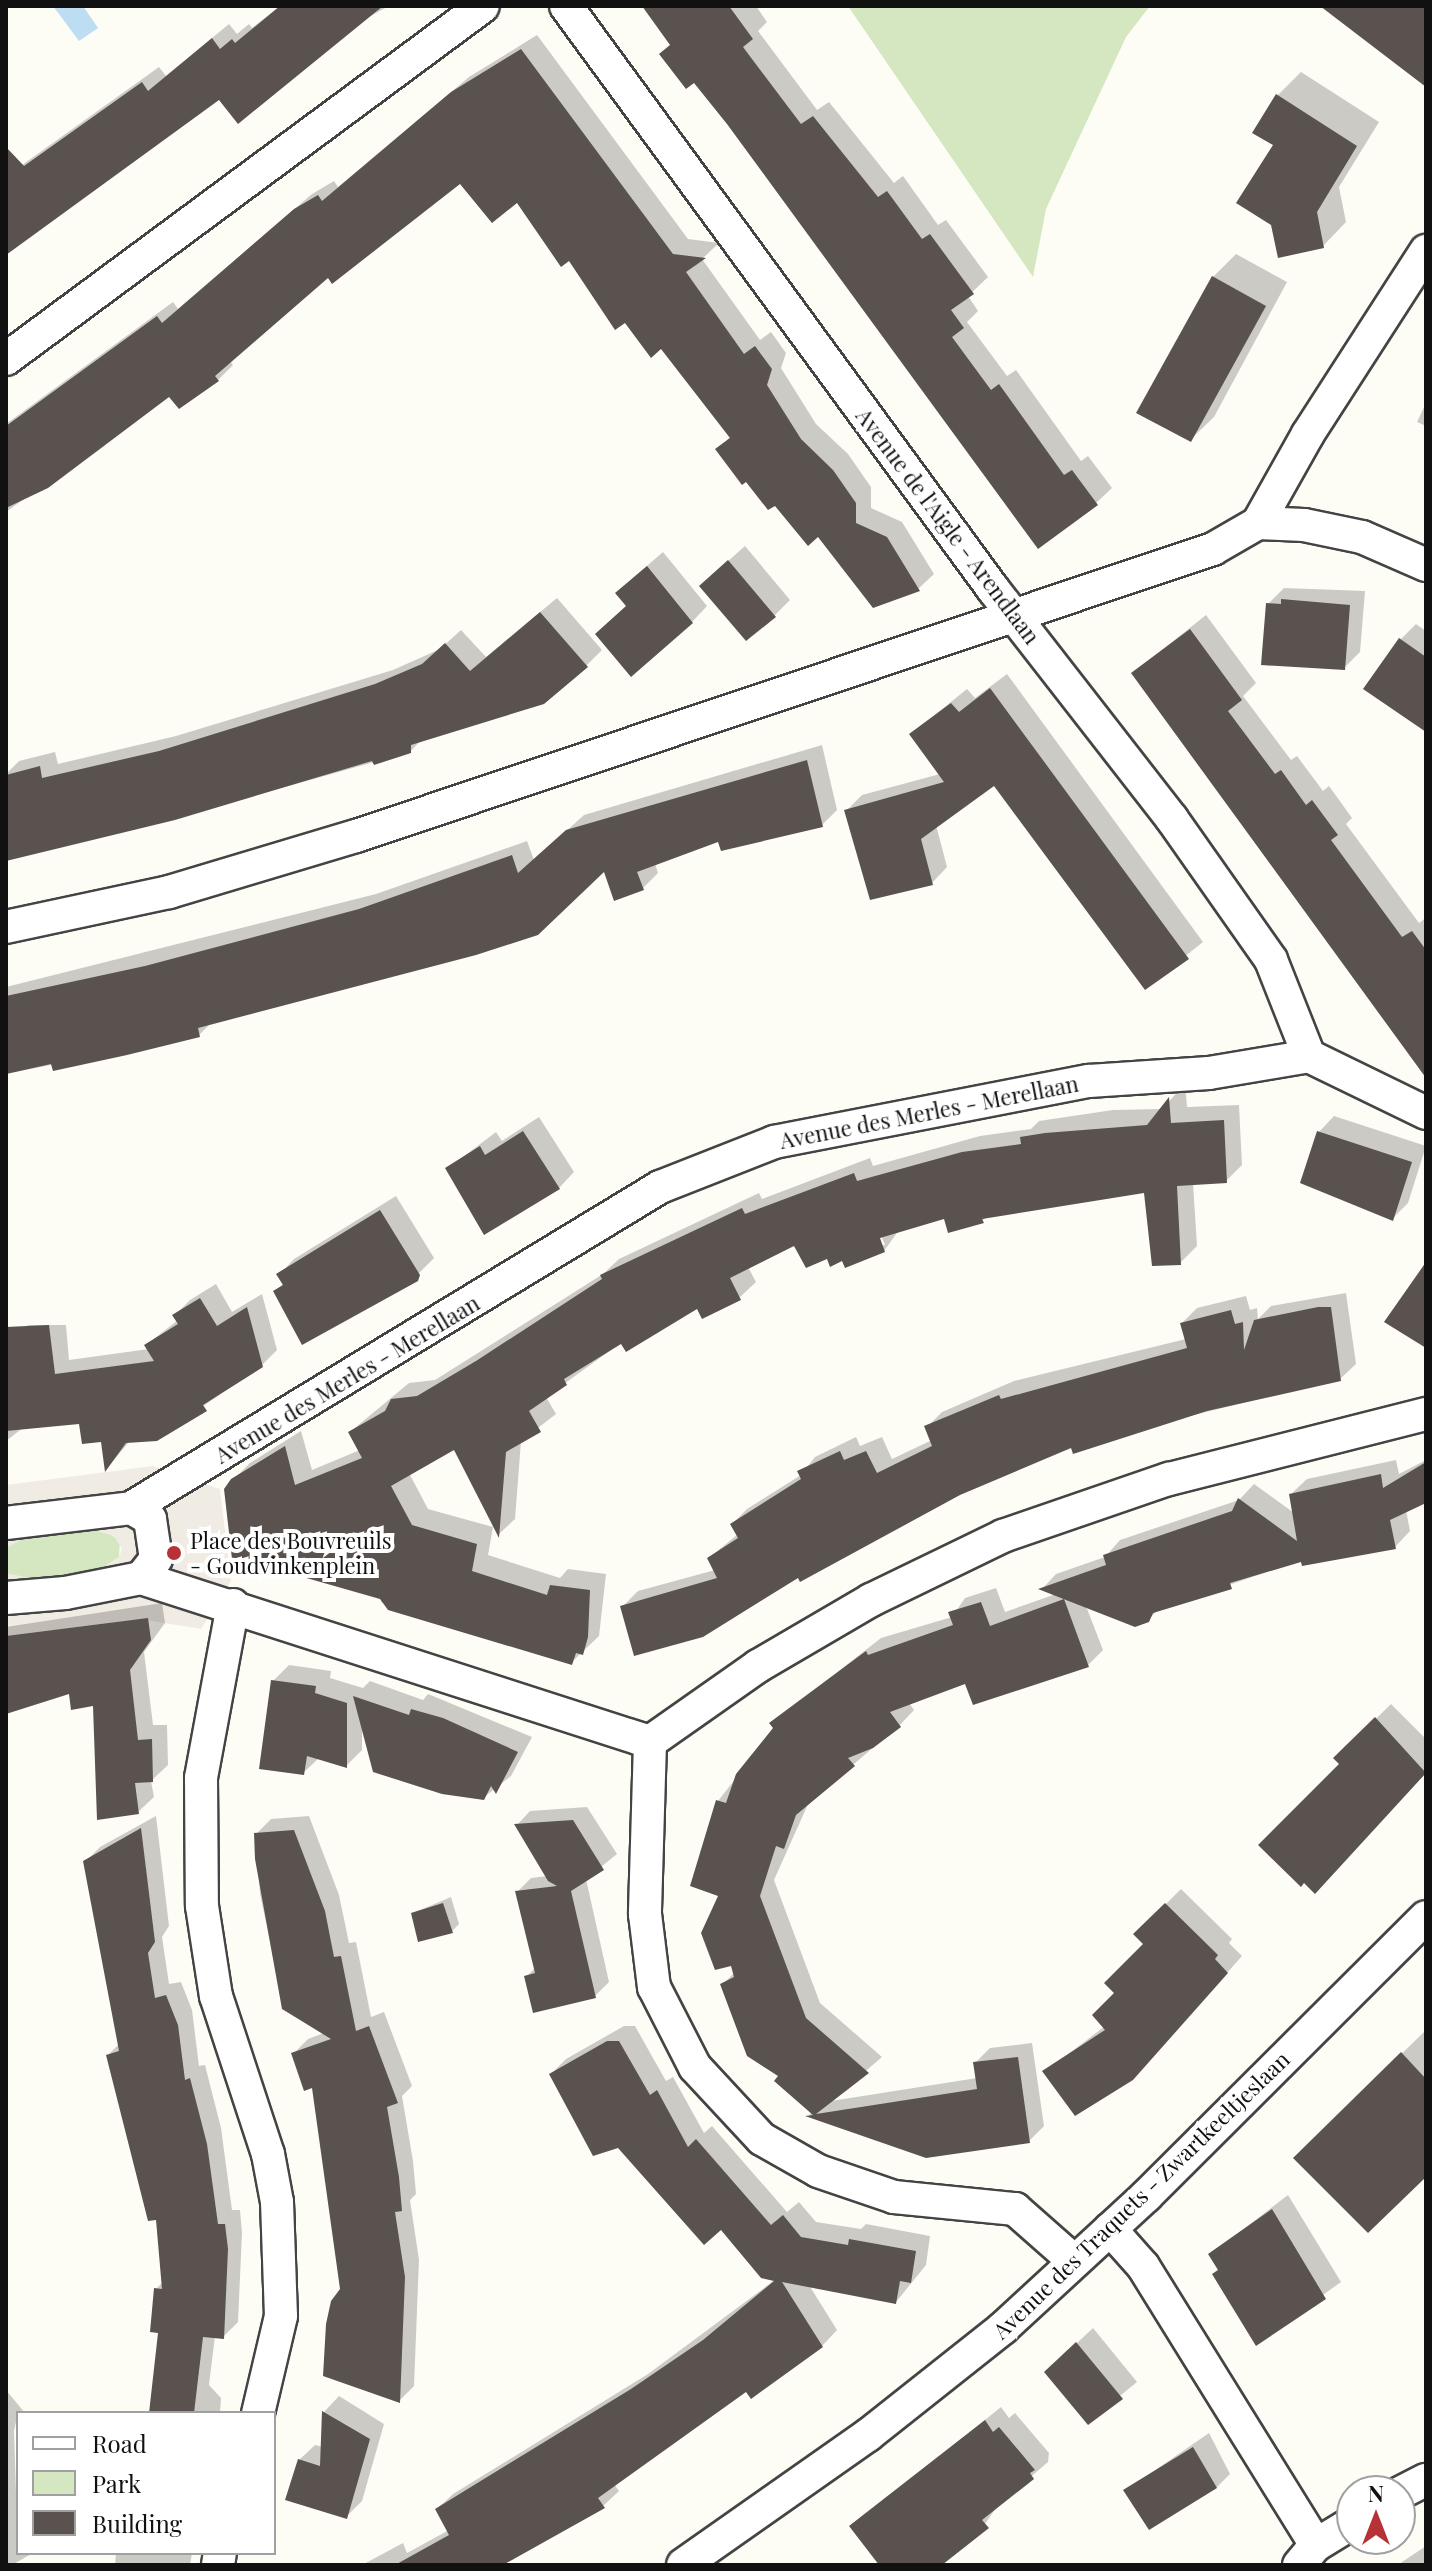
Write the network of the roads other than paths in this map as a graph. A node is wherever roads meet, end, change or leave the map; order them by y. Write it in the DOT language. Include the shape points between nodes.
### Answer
graph roads {
  1 [pos="483,6"];
  2 [pos="566,6"];
  3 [pos="1426,251"];
  4 [pos="6,359"];
  5 [pos="1258,523"];
  6 [pos="1426,565"];
  7 [pos="1013,615"];
  8 [pos="6,927"];
  9 [pos="1309,1056"];
  10 [pos="1426,1113"];
  11 [pos="1426,1414"];
  12 [pos="131,1508"];
  13 [pos="6,1523"];
  14 [pos="141,1578"];
  15 [pos="6,1598"];
  16 [pos="233,1605"];
  17 [pos="650,1742"];
  18 [pos="1426,1917"];
  19 [pos="1110,2229"];
  20 [pos="1074,2261"];
  21 [pos="258,2411"];
  22 [pos="1336,2534"];
  23 [pos="1307,2555"];
  24 [pos="683,2565"];
  1 -- 4 [label="street"];
  2 -- 7 [label="street, Avenue de l'Aigle - Arendlaan"];
  3 -- 5 [label="street" via="1308,434"];
  5 -- 6 [label="street" via="1304,525 1362,537"];
  5 -- 7 [label="street" via="1213,549"];
  7 -- 8 [label="street" via="356,836 169,892"];
  7 -- 9 [label="street, Avenue de l'Aigle - Arendlaan" via="1172,819 1271,960"];
  9 -- 10 [label="street"];
  9 -- 12 [label="street, Avenue des Merles - Merellaan" via="1209,1073 1089,1081 774,1142 660,1187"];
  11 -- 17 [label="street" via="1169,1479 1003,1536 871,1600 758,1666"];
  12 -- 13 [label="street"];
  12 -- 14 [label="street" via="150,1519 156,1559"];
  14 -- 15 [label="street"];
  14 -- 16 [label="street"];
  16 -- 17 [label="street"];
  16 -- 21 [label="street" via="201,1778 202,1906 216,1996 268,2154 277,2202 281,2316"];
  17 -- 20 [label="street" via="645,1914 654,1987 695,2067 762,2139 818,2171 894,2197 1015,2209"];
  18 -- 19 [label="street, Avenue des Traquets - Zwartkeeltjeslaan"];
  19 -- 20 [label="street, Avenue des Traquets - Zwartkeeltjeslaan"];
  19 -- 23 [label="street" via="1143,2266"];
  20 -- 24 [label="street, Avenue des Traquets - Zwartkeeltjeslaan" via="1003,2328 868,2435"];
  22 -- 23 [label="street"];
}
